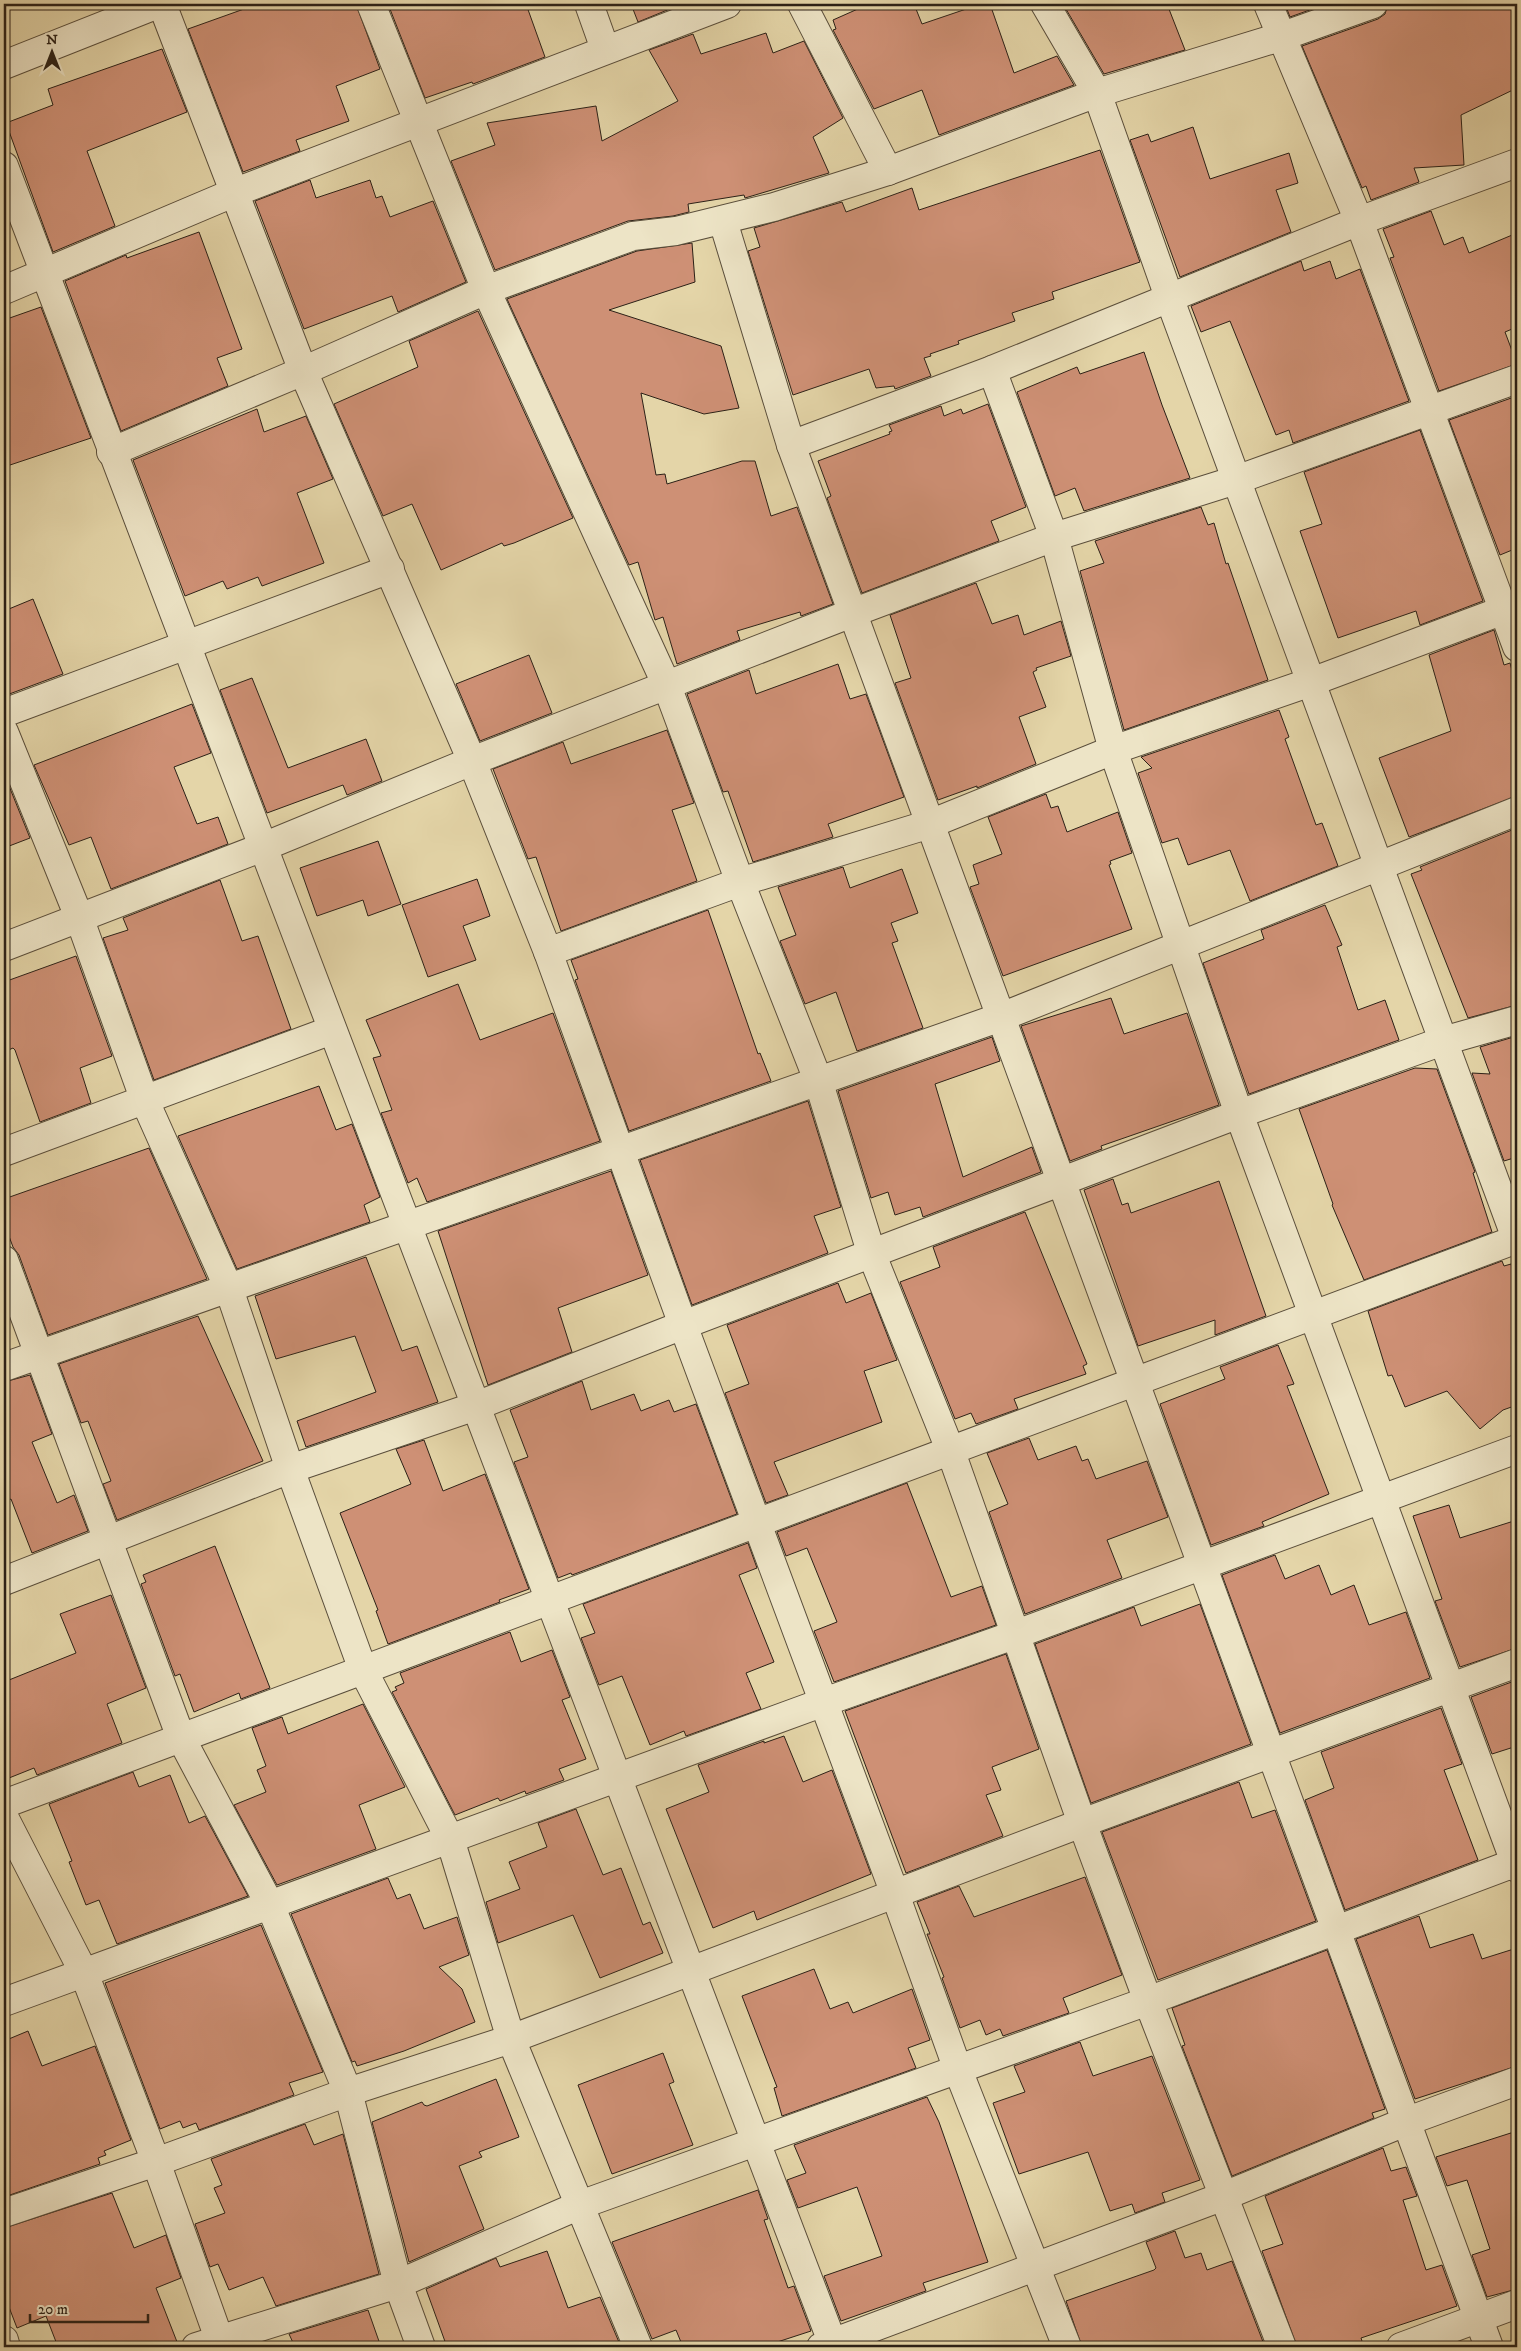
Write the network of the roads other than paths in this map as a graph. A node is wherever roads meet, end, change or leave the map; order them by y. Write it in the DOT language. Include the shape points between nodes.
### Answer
graph roads {
  1 [pos="158,4"];
  2 [pos="162,4"];
  3 [pos="372,4"];
  4 [pos="589,4"];
  5 [pos="727,4"];
  6 [pos="802,4"];
  7 [pos="1045,4"];
  8 [pos="1268,4"];
  9 [pos="1373,4"];
  10 [pos="1283,36"];
  11 [pos="605,49"];
  12 [pos="4,65"];
  13 [pos="1097,93"];
  14 [pos="420,122"];
  15 [pos="1517,163"];
  16 [pos="4,166"];
  17 [pos="888,171"];
  18 [pos="233,193"];
  19 [pos="724,221"];
  20 [pos="1359,221"];
  21 [pos="44,275"];
  22 [pos="4,290"];
  23 [pos="486,290"];
  24 [pos="1169,297"];
  25 [pos="992,370"];
  26 [pos="303,372"];
  27 [pos="1517,379"];
  28 [pos="1431,411"];
  29 [pos="791,445"];
  30 [pos="112,452"];
  31 [pos="1236,480"];
  32 [pos="1054,537"];
  33 [pos="390,569"];
  34 [pos="1510,608"];
  35 [pos="852,613"];
  36 [pos="186,646"];
  37 [pos="1517,647"];
  38 [pos="1311,682"];
  39 [pos="667,686"];
  40 [pos="4,714"];
  41 [pos="4,732"];
  42 [pos="1112,750"];
  43 [pos="472,761"];
  44 [pos="1517,811"];
  45 [pos="930,824"];
  46 [pos="262,847"];
  47 [pos="1379,867"];
  48 [pos="740,882"];
  49 [pos="80,917"];
  50 [pos="1181,943"];
  51 [pos="4,947"];
  52 [pos="548,952"];
  53 [pos="1001,1017"];
  54 [pos="1517,1020"];
  55 [pos="332,1030"];
  56 [pos="1443,1041"];
  57 [pos="818,1080"];
  58 [pos="145,1101"];
  59 [pos="1239,1114"];
  60 [pos="620,1151"];
  61 [pos="4,1152"];
  62 [pos="1061,1182"];
  63 [pos="406,1225"];
  64 [pos="1517,1240"];
  65 [pos="872,1255"];
  66 [pos="4,1260"];
  67 [pos="228,1289"];
  68 [pos="1313,1314"];
  69 [pos="683,1325"];
  70 [pos="39,1355"];
  71 [pos="4,1367"];
  72 [pos="1134,1381"];
  73 [pos="476,1406"];
  74 [pos="1517,1449"];
  75 [pos="951,1452"];
  76 [pos="290,1469"];
  77 [pos="1381,1498"];
  78 [pos="758,1522"];
  79 [pos="108,1541"];
  80 [pos="1202,1564"];
  81 [pos="4,1581"];
  82 [pos="550,1601"];
  83 [pos="1014,1635"];
  84 [pos="1517,1662"];
  85 [pos="363,1670"];
  86 [pos="1451,1688"];
  87 [pos="824,1702"];
  88 [pos="182,1738"];
  89 [pos="1271,1754"];
  90 [pos="618,1778"];
  91 [pos="4,1804"];
  92 [pos="4,1817"];
  93 [pos="1082,1823"];
  94 [pos="450,1839"];
  95 [pos="1517,1864"];
  96 [pos="896,1894"];
  97 [pos="270,1905"];
  98 [pos="1335,1929"];
  99 [pos="691,1970"];
  100 [pos="84,1973"];
  101 [pos="1148,2001"];
  102 [pos="4,2002"];
  103 [pos="511,2039"];
  104 [pos="958,2070"];
  105 [pos="1517,2081"];
  106 [pos="348,2092"];
  107 [pos="1406,2122"];
  108 [pos="756,2142"];
  109 [pos="156,2162"];
  110 [pos="1224,2196"];
  111 [pos="580,2206"];
  112 [pos="4,2213"];
  113 [pos="1035,2267"];
  114 [pos="398,2284"];
  115 [pos="1517,2304"];
  116 [pos="1478,2318"];
  117 [pos="4,2340"];
  118 [pos="212,2345"];
  119 [pos="829,2346"];
  120 [pos="6,2347"];
  121 [pos="421,2347"];
  122 [pos="638,2347"];
  123 [pos="1067,2347"];
  124 [pos="1282,2347"];
  125 [pos="1401,2347"];
  126 [pos="1489,2347"];
  1 -- 12 [label="street"];
  2 -- 18 [label="street"];
  3 -- 14 [label="street"];
  4 -- 11 [label="street"];
  5 -- 11 [label="street"];
  6 -- 17 [label="street"];
  7 -- 13 [label="street"];
  8 -- 10 [label="street"];
  9 -- 10 [label="street"];
  10 -- 13 [label="street"];
  10 -- 20 [label="street"];
  11 -- 14 [label="street"];
  13 -- 17 [label="street"];
  13 -- 24 [label="street"];
  14 -- 18 [label="street"];
  14 -- 23 [label="street"];
  15 -- 20 [label="street"];
  16 -- 21 [label="street"];
  17 -- 19 [label="street"];
  18 -- 21 [label="street"];
  18 -- 26 [label="street"];
  19 -- 23 [label="street" via="633,236"];
  19 -- 29 [label="street"];
  20 -- 24 [label="street"];
  20 -- 28 [label="street"];
  21 -- 22 [label="street"];
  21 -- 30 [label="street"];
  23 -- 26 [label="street"];
  23 -- 39 [label="street"];
  24 -- 25 [label="street"];
  24 -- 31 [label="street"];
  25 -- 29 [label="street"];
  25 -- 32 [label="street"];
  26 -- 30 [label="street"];
  26 -- 33 [label="street"];
  27 -- 28 [label="street"];
  28 -- 31 [label="street"];
  28 -- 34 [label="street"];
  29 -- 35 [label="street"];
  30 -- 36 [label="street"];
  31 -- 32 [label="street"];
  31 -- 38 [label="street"];
  32 -- 35 [label="street"];
  32 -- 42 [label="street"];
  33 -- 36 [label="street"];
  33 -- 43 [label="street"];
  34 -- 37 [label="street"];
  34 -- 38 [label="street"];
  35 -- 39 [label="street"];
  35 -- 45 [label="street"];
  36 -- 40 [label="street"];
  36 -- 46 [label="street"];
  38 -- 42 [label="street"];
  38 -- 47 [label="street"];
  39 -- 43 [label="street"];
  39 -- 48 [label="street"];
  41 -- 49 [label="street"];
  42 -- 45 [label="street"];
  42 -- 50 [label="street"];
  43 -- 46 [label="street"];
  43 -- 52 [label="street"];
  44 -- 47 [label="street"];
  45 -- 48 [label="street"];
  45 -- 53 [label="street"];
  46 -- 49 [label="street"];
  46 -- 55 [label="street"];
  47 -- 50 [label="street"];
  47 -- 56 [label="street"];
  48 -- 52 [label="street"];
  48 -- 57 [label="street"];
  49 -- 51 [label="street"];
  49 -- 58 [label="street"];
  50 -- 53 [label="street"];
  50 -- 59 [label="street"];
  52 -- 60 [label="street"];
  53 -- 57 [label="street"];
  53 -- 62 [label="street"];
  54 -- 56 [label="street"];
  55 -- 58 [label="street"];
  55 -- 63 [label="street"];
  56 -- 59 [label="street"];
  56 -- 64 [label="street"];
  57 -- 60 [label="street"];
  57 -- 65 [label="street"];
  58 -- 61 [label="street"];
  58 -- 67 [label="street"];
  59 -- 62 [label="street"];
  59 -- 68 [label="street"];
  60 -- 63 [label="street"];
  60 -- 69 [label="street"];
  62 -- 65 [label="street"];
  62 -- 72 [label="street"];
  63 -- 67 [label="street"];
  63 -- 73 [label="street"];
  64 -- 68 [label="street"];
  65 -- 69 [label="street"];
  65 -- 75 [label="street"];
  66 -- 70 [label="street"];
  67 -- 70 [label="street"];
  67 -- 76 [label="street"];
  68 -- 72 [label="street"];
  68 -- 77 [label="street"];
  69 -- 73 [label="street"];
  69 -- 78 [label="street"];
  70 -- 71 [label="street"];
  70 -- 79 [label="street"];
  72 -- 75 [label="street"];
  72 -- 80 [label="street"];
  73 -- 76 [label="street"];
  73 -- 82 [label="street"];
  74 -- 77 [label="street"];
  75 -- 78 [label="street"];
  75 -- 83 [label="street"];
  76 -- 79 [label="street"];
  76 -- 85 [label="street"];
  77 -- 80 [label="street"];
  77 -- 86 [label="street"];
  78 -- 82 [label="street"];
  78 -- 87 [label="street"];
  79 -- 81 [label="street"];
  79 -- 88 [label="street"];
  80 -- 83 [label="street"];
  80 -- 89 [label="street"];
  82 -- 85 [label="street"];
  82 -- 90 [label="street"];
  83 -- 87 [label="street"];
  83 -- 93 [label="street"];
  84 -- 86 [label="street"];
  85 -- 88 [label="street"];
  85 -- 94 [label="street"];
  86 -- 89 [label="street"];
  86 -- 95 [label="street"];
  87 -- 90 [label="street"];
  87 -- 96 [label="street"];
  88 -- 91 [label="street"];
  88 -- 97 [label="street"];
  89 -- 93 [label="street"];
  89 -- 98 [label="street"];
  90 -- 94 [label="street"];
  90 -- 99 [label="street"];
  92 -- 100 [label="street"];
  93 -- 96 [label="street"];
  93 -- 101 [label="street"];
  94 -- 97 [label="street"];
  94 -- 103 [label="street"];
  95 -- 98 [label="street"];
  96 -- 99 [label="street"];
  96 -- 104 [label="street"];
  97 -- 100 [label="street"];
  97 -- 106 [label="street"];
  98 -- 101 [label="street"];
  98 -- 107 [label="street"];
  99 -- 103 [label="street"];
  99 -- 108 [label="street"];
  100 -- 102 [label="street"];
  100 -- 109 [label="street"];
  101 -- 104 [label="street"];
  101 -- 110 [label="street"];
  103 -- 106 [label="street"];
  103 -- 111 [label="street"];
  104 -- 108 [label="street"];
  104 -- 113 [label="street"];
  105 -- 107 [label="street"];
  106 -- 109 [label="street"];
  106 -- 114 [label="street"];
  107 -- 110 [label="street"];
  107 -- 116 [label="street"];
  108 -- 111 [label="street"];
  108 -- 119 [label="street"];
  109 -- 112 [label="street"];
  109 -- 118 [label="street"];
  110 -- 113 [label="street"];
  110 -- 124 [label="street"];
  111 -- 114 [label="street"];
  111 -- 122 [label="street"];
  113 -- 119 [label="street"];
  113 -- 123 [label="street"];
  114 -- 118 [label="street"];
  114 -- 121 [label="street"];
  115 -- 116 [label="street"];
  116 -- 125 [label="street"];
  116 -- 126 [label="street"];
  117 -- 120 [label="street"];
}
